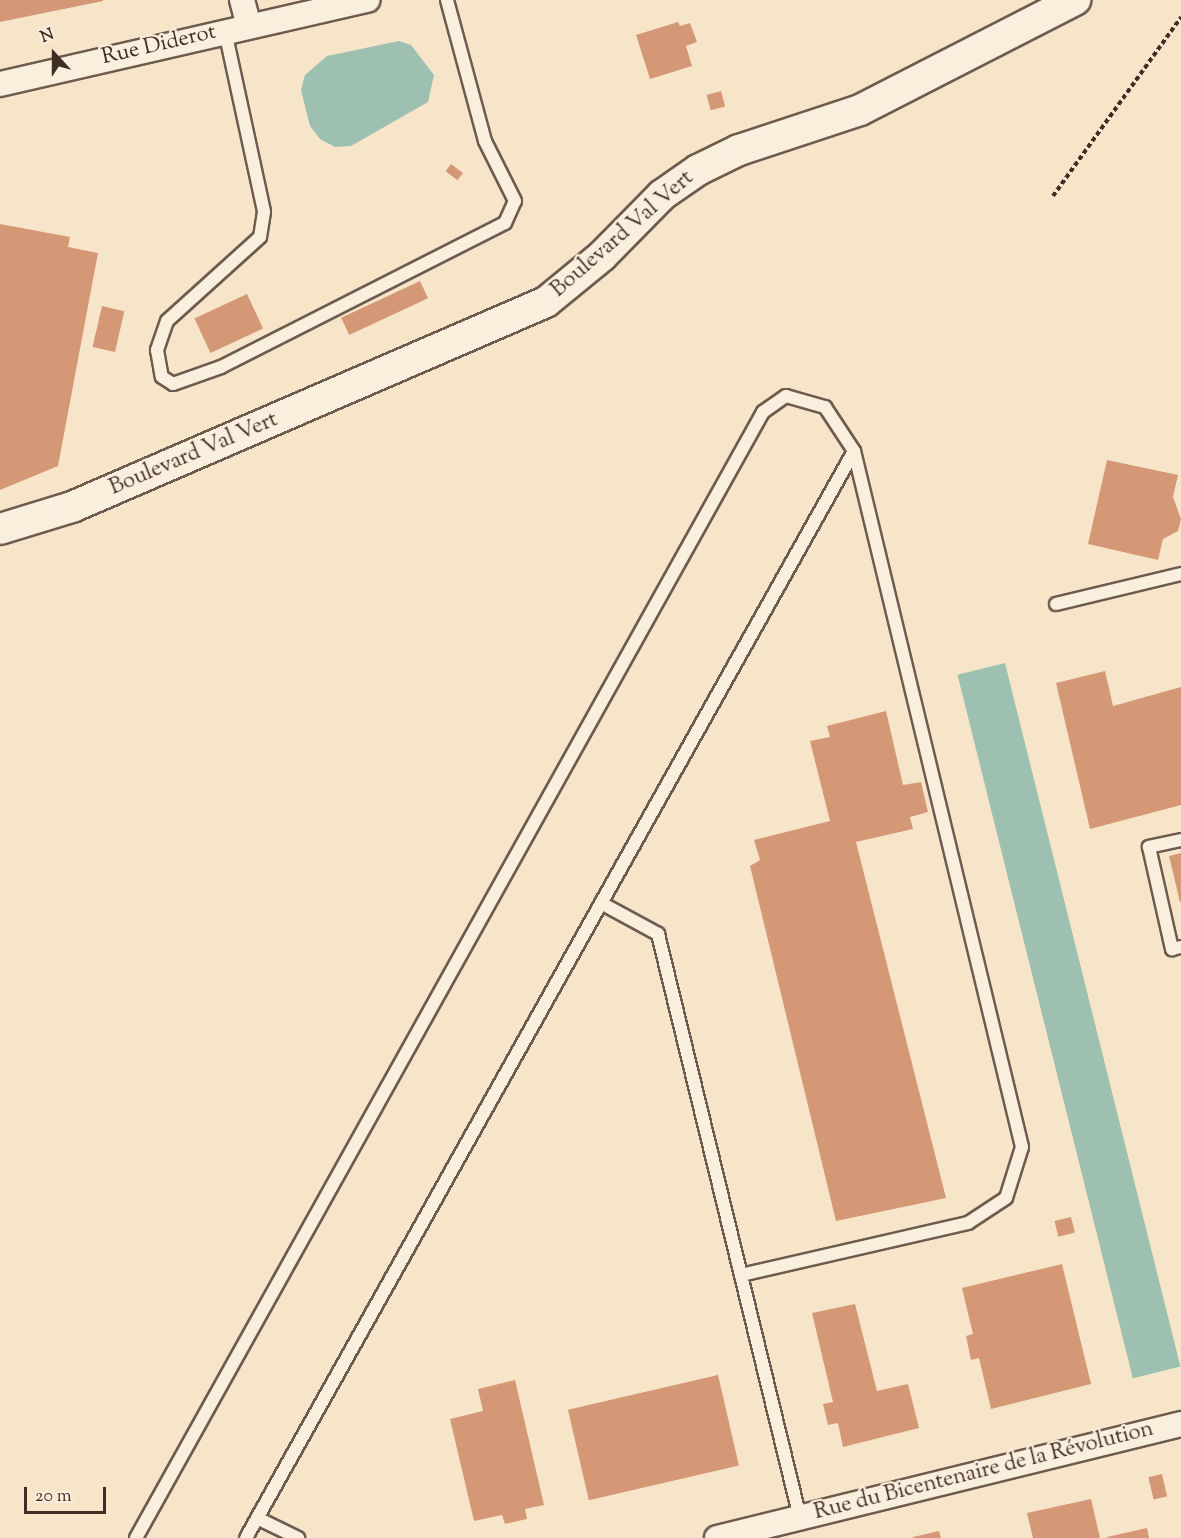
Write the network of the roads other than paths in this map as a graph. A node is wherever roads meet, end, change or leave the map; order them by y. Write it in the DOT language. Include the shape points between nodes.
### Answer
graph roads {
  1 [pos="242,0"];
  2 [pos="368,0"];
  3 [pos="447,0"];
  4 [pos="1075,0"];
  5 [pos="249,26"];
  6 [pos="225,31"];
  7 [pos="0,84"];
  8 [pos="854,451"];
  9 [pos="0,529"];
  10 [pos="1181,574"];
  11 [pos="1056,604"];
  12 [pos="1181,840"];
  13 [pos="601,903"];
  14 [pos="1181,947"];
  15 [pos="741,1275"];
  16 [pos="1181,1424"];
  17 [pos="257,1518"];
  18 [pos="800,1518"];
  19 [pos="136,1538"];
  20 [pos="246,1538"];
  21 [pos="298,1538"];
  22 [pos="717,1538"];
  1 -- 5 [label="street"];
  2 -- 5 [label="street, Rue Diderot"];
  3 -- 6 [label="lane" via="485,141 515,201 505,223 220,367 174,384 162,377 157,350 167,321 260,237 264,212"];
  4 -- 9 [label="street, Boulevard Val Vert" via="861,110 739,150 698,170 662,195 602,256 546,302 72,507"];
  5 -- 6 [label="street, Rue Diderot"];
  6 -- 7 [label="street, Rue Diderot"];
  8 -- 13 [label="lane"];
  8 -- 15 [label="lane" via="1022,1147 1006,1198 968,1223"];
  8 -- 19 [label="lane" via="825,407 786,396 763,412"];
  10 -- 11 [label="lane"];
  12 -- 14 [label="lane" via="1149,848 1172,949"];
  13 -- 15 [label="lane" via="658,934"];
  13 -- 17 [label="lane"];
  15 -- 18 [label="lane"];
  16 -- 18 [label="street, Rue du Bicentenaire de la Révolution"];
  17 -- 20 [label="lane"];
  17 -- 21 [label="lane"];
  18 -- 22 [label="street, Rue du Bicentenaire de la Révolution"];
}
